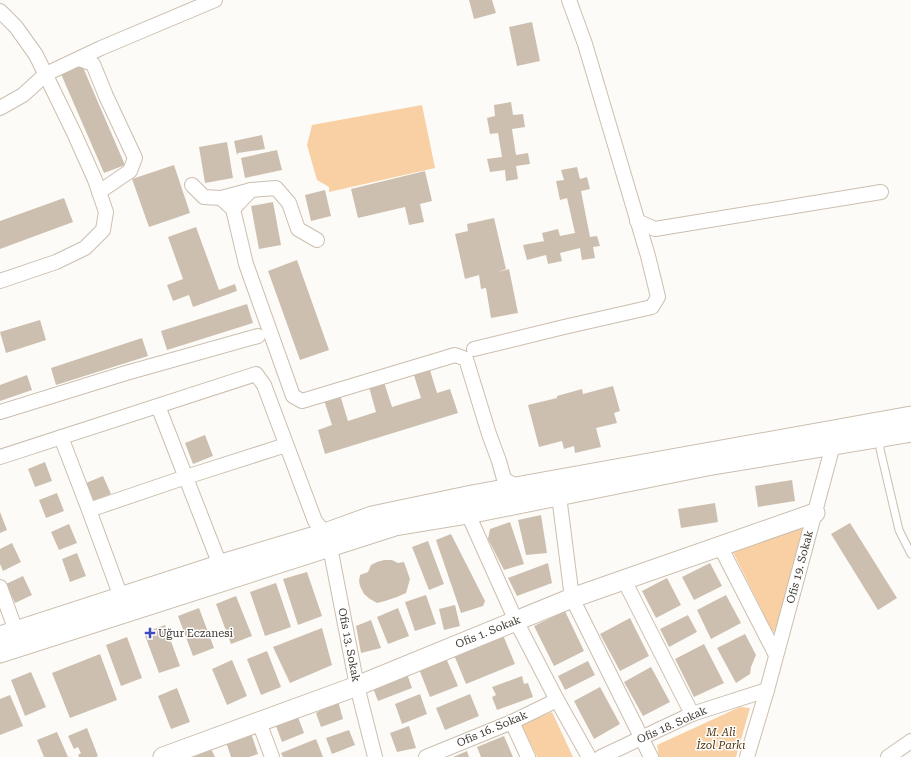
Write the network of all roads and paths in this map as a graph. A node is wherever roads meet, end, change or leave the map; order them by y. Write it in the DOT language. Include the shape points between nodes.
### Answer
graph roads {
  1 [pos="215,0"];
  2 [pos="569,0"];
  3 [pos="0,11"];
  4 [pos="101,48"];
  5 [pos="79,59"];
  6 [pos="93,64"];
  7 [pos="46,74"];
  8 [pos="0,108"];
  9 [pos="192,185"];
  10 [pos="251,190"];
  11 [pos="99,192"];
  12 [pos="880,192"];
  13 [pos="221,198"];
  14 [pos="233,209"];
  15 [pos="638,222"];
  16 [pos="655,229"];
  17 [pos="642,238"];
  18 [pos="317,240"];
  19 [pos="0,281"];
  20 [pos="267,322"];
  21 [pos="258,336"];
  22 [pos="274,339"];
  23 [pos="465,354"];
  24 [pos="158,406"];
  25 [pos="0,412"];
  26 [pos="911,416"];
  27 [pos="911,432"];
  28 [pos="61,437"];
  29 [pos="881,437"];
  30 [pos="286,445"];
  31 [pos="833,445"];
  32 [pos="0,457"];
  33 [pos="186,477"];
  34 [pos="517,487"];
  35 [pos="559,496"];
  36 [pos="89,510"];
  37 [pos="815,513"];
  38 [pos="468,514"];
  39 [pos="327,540"];
  40 [pos="720,546"];
  41 [pos="911,554"];
  42 [pos="220,565"];
  43 [pos="624,580"];
  44 [pos="0,587"];
  45 [pos="121,597"];
  46 [pos="572,598"];
  47 [pos="516,621"];
  48 [pos="8,634"];
  49 [pos="0,654"];
  50 [pos="776,655"];
  51 [pos="357,686"];
  52 [pos="767,690"];
  53 [pos="557,700"];
  54 [pos="692,714"];
  55 [pos="258,722"];
  56 [pos="512,722"];
  57 [pos="642,738"];
  58 [pos="911,741"];
  59 [pos="169,756"];
  60 [pos="430,756"];
  61 [pos="272,757"];
  62 [pos="375,757"];
  63 [pos="528,757"];
  64 [pos="589,757"];
  65 [pos="601,757"];
  66 [pos="651,757"];
  67 [pos="747,757"];
  68 [pos="888,757"];
  1 -- 4 [label="street"];
  2 -- 15 [label="street" via="585,44"];
  3 -- 7 [label="street" via="16,27"];
  4 -- 5 [label="street"];
  4 -- 6 [label="street"];
  5 -- 6 [label="street"];
  5 -- 7 [label="street"];
  6 -- 11 [label="street" via="135,158 130,171"];
  7 -- 8 [label="street" via="23,95"];
  7 -- 11 [label="street"];
  9 -- 13 [label="street" via="204,197"];
  10 -- 13 [label="street"];
  10 -- 14 [label="street"];
  10 -- 18 [label="street" via="276,188 289,203 298,229"];
  11 -- 19 [label="street" via="106,212 103,230 85,248 56,262"];
  12 -- 16 [label="street"];
  13 -- 14 [label="street"];
  14 -- 20 [label="street" via="246,264"];
  15 -- 16 [label="street"];
  15 -- 17 [label="street"];
  16 -- 17 [label="street"];
  17 -- 23 [label="street" via="658,297 652,307 564,327"];
  20 -- 21 [label="street"];
  20 -- 22 [label="street"];
  21 -- 22 [label="street"];
  21 -- 25 [label="street"];
  22 -- 23 [label="street" via="294,396 302,400"];
  23 -- 34 [label="street" via="504,479"];
  24 -- 28 [label="street"];
  24 -- 30 [label="street" via="256,374 264,385"];
  24 -- 33 [label="street"];
  26 -- 34 [label="main road"];
  27 -- 29 [label="main road"];
  28 -- 32 [label="street"];
  28 -- 36 [label="street"];
  29 -- 31 [label="main road"];
  29 -- 41 [label="lane" via="880,449 899,530"];
  30 -- 33 [label="street"];
  30 -- 39 [label="street" via="315,521"];
  31 -- 35 [label="main road" via="707,466"];
  31 -- 37 [label="street, Ofis 19. Sokak"];
  33 -- 36 [label="street"];
  33 -- 42 [label="street"];
  34 -- 39 [label="main road" via="372,516"];
  35 -- 38 [label="main road"];
  35 -- 46 [label="street"];
  36 -- 45 [label="street"];
  37 -- 40 [label="main road, Ofis 1. Sokak"];
  37 -- 50 [label="street, Ofis 19. Sokak"];
  38 -- 39 [label="main road"];
  38 -- 47 [label="street"];
  39 -- 42 [label="main road"];
  39 -- 49 [label="main road"];
  39 -- 51 [label="street, Ofis 13. Sokak"];
  40 -- 43 [label="main road, Ofis 1. Sokak"];
  40 -- 50 [label="street"];
  42 -- 45 [label="main road"];
  43 -- 46 [label="main road, Ofis 1. Sokak"];
  43 -- 54 [label="street"];
  44 -- 48 [label="street"];
  45 -- 48 [label="main road"];
  46 -- 47 [label="main road, Ofis 1. Sokak"];
  46 -- 57 [label="street"];
  47 -- 51 [label="main road, Ofis 1. Sokak"];
  47 -- 53 [label="street"];
  50 -- 52 [label="street, Ofis 19. Sokak"];
  51 -- 55 [label="main road, Ofis 1. Sokak"];
  51 -- 62 [label="street, Ofis 13. Sokak"];
  52 -- 54 [label="street, Ofis 18. Sokak"];
  52 -- 67 [label="street, Ofis 19. Sokak"];
  53 -- 56 [label="street, Ofis 16. Sokak"];
  53 -- 64 [label="street"];
  54 -- 57 [label="street, Ofis 18. Sokak"];
  55 -- 59 [label="main road, Ofis 1. Sokak"];
  55 -- 61 [label="street"];
  56 -- 60 [label="street, Ofis 16. Sokak"];
  56 -- 63 [label="street"];
  57 -- 65 [label="street, Ofis 18. Sokak"];
  57 -- 66 [label="street"];
  58 -- 68 [label="street"];
}
